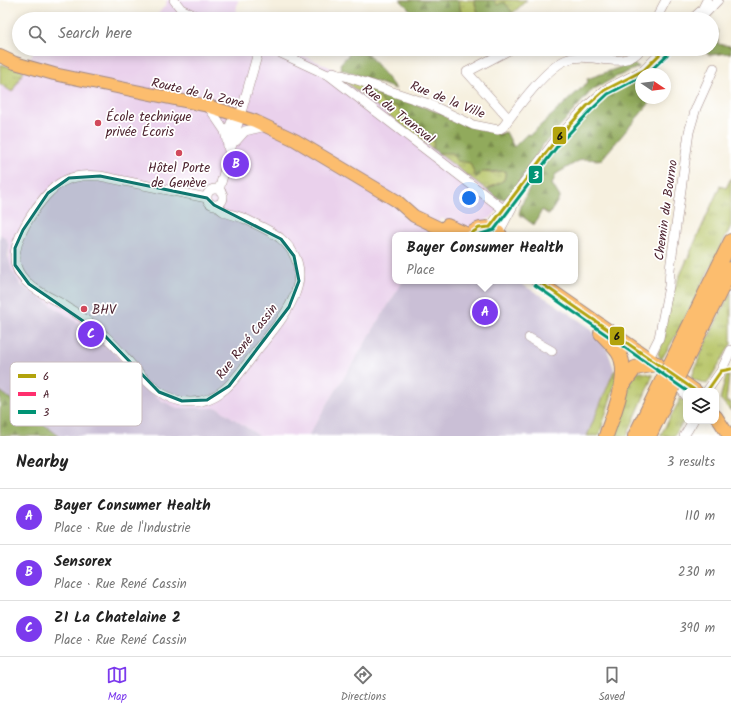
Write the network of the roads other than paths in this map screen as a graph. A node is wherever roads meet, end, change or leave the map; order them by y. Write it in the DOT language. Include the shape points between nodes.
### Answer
graph roads {
  1 [pos="174,0"];
  2 [pos="666,0"];
  3 [pos="707,0"];
  4 [pos="718,0"];
  5 [pos="187,12"];
  6 [pos="660,12"];
  7 [pos="700,12"];
  8 [pos="707,12"];
  9 [pos="0,56"];
  10 [pos="257,56"];
  11 [pos="287,56"];
  12 [pos="498,56"];
  13 [pos="608,56"];
  14 [pos="632,56"];
  15 [pos="658,56"];
  16 [pos="611,60"];
  17 [pos="714,68"];
  18 [pos="333,72"];
  19 [pos="208,106"];
  20 [pos="241,115"];
  21 [pos="509,119"];
  22 [pos="266,126"];
  23 [pos="227,136"];
  24 [pos="230,152"];
  25 [pos="523,186"];
  26 [pos="221,193"];
  27 [pos="207,198"];
  28 [pos="397,201"];
  29 [pos="217,205"];
  30 [pos="503,209"];
  31 [pos="236,215"];
  32 [pos="448,232"];
  33 [pos="462,232"];
  34 [pos="473,232"];
  35 [pos="497,232"];
  36 [pos="731,241"];
  37 [pos="731,269"];
  38 [pos="533,284"];
  39 [pos="542,284"];
  40 [pos="601,333"];
  41 [pos="529,338"];
  42 [pos="731,350"];
  43 [pos="552,351"];
  44 [pos="130,362"];
  45 [pos="660,365"];
  46 [pos="142,374"];
  47 [pos="692,388"];
  48 [pos="709,388"];
  49 [pos="621,389"];
  50 [pos="677,389"];
  51 [pos="719,411"];
  52 [pos="719,419"];
  53 [pos="691,424"];
  54 [pos="729,429"];
  55 [pos="606,436"];
  56 [pos="635,436"];
  57 [pos="649,436"];
  58 [pos="684,436"];
  1 -- 5 [label="street"];
  2 -- 6 [label="street"];
  3 -- 7 [label="street"];
  4 -- 8 [label="street"];
  9 -- 19 [label="main road, Route de la Zone" via="54,74"];
  10 -- 20 [label="street"];
  11 -- 30 [label="street, Rue du Transval" via="330,76"];
  12 -- 21 [label="street" via="467,72"];
  13 -- 16 [label="street"];
  14 -- 16 [label="street, Rue de la Ville" via="628,59"];
  15 -- 25 [label="street" via="644,70 597,96 555,141"];
  16 -- 21 [label="street, Rue de la Ville" via="579,57 557,65"];
  17 -- 45 [label="street, Chemin du Bourno" via="696,108 689,132 669,286 659,338"];
  18 -- 21 [label="street, Rue de la Ville" via="429,104 473,125 498,130"];
  19 -- 20 [label="main road, Route de la Zone"];
  19 -- 23 [label="street" via="222,124"];
  20 -- 22 [label="main road, Route de la Zone"];
  20 -- 23 [label="street" via="231,123"];
  20 -- 24 [label="street"];
  22 -- 24 [label="street" via="245,131"];
  22 -- 28 [label="main road, Route de la Zone" via="295,140"];
  23 -- 24 [label="street"];
  24 -- 26 [label="street"];
  25 -- 30 [label="street"];
  25 -- 35 [label="street"];
  26 -- 27 [label="street" via="210,191"];
  26 -- 29 [label="street" via="222,202"];
  26 -- 31 [label="street, Rue René Cassin"];
  27 -- 29 [label="street, Rue René Cassin" via="211,204"];
  27 -- 44 [label="street, Rue René Cassin" via="100,176 69,178 48,193 23,230 15,248 16,265 20,274 29,284 78,314 105,336"];
  28 -- 32 [label="main road, Route de la Zone" via="414,216"];
  28 -- 33 [label="main road, Route de la Zone"];
  29 -- 31 [label="street, Rue René Cassin" via="224,212"];
  30 -- 35 [label="street"];
  31 -- 46 [label="street, Rue René Cassin" via="272,233 294,256 298,268 298,288 289,308 236,378 222,392 207,400 182,401 159,392"];
  34 -- 35 [label="main road" via="479,228"];
  36 -- 45 [label="highway"];
  37 -- 45 [label="highway"];
  38 -- 40 [label="main road"];
  39 -- 45 [label="main road"];
  40 -- 45 [label="main road"];
  40 -- 49 [label="highway" via="620,357 623,370"];
  41 -- 43 [label="street"];
  42 -- 48 [label="street"];
  45 -- 47 [label="main road"];
  45 -- 49 [label="highway" via="634,369"];
  45 -- 50 [label="highway, bridge"];
  45 -- 50 [label="main road"];
  49 -- 55 [label="highway"];
  50 -- 56 [label="highway"];
  50 -- 57 [label="highway"];
  51 -- 54 [label="main road"];
  52 -- 54 [label="main road"];
  53 -- 58 [label="street"];
}
